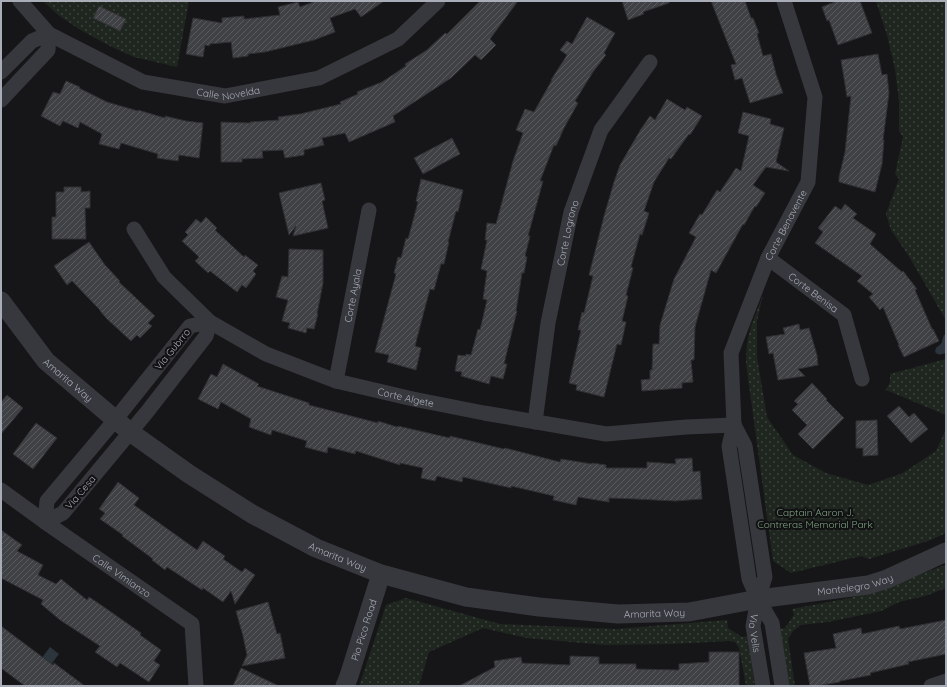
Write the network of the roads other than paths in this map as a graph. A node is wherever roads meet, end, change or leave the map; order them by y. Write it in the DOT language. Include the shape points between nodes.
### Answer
graph roads {
  1 [pos="20,1"];
  2 [pos="438,1"];
  3 [pos="784,1"];
  4 [pos="49,34"];
  5 [pos="650,62"];
  6 [pos="1,72"];
  7 [pos="1,100"];
  8 [pos="369,210"];
  9 [pos="134,229"];
  10 [pos="768,258"];
  11 [pos="1,301"];
  12 [pos="210,322"];
  13 [pos="862,379"];
  14 [pos="336,381"];
  15 [pos="115,420"];
  16 [pos="535,422"];
  17 [pos="734,425"];
  18 [pos="130,432"];
  19 [pos="1,490"];
  20 [pos="45,522"];
  21 [pos="946,552"];
  22 [pos="381,574"];
  23 [pos="758,599"];
  24 [pos="946,681"];
  25 [pos="196,686"];
  26 [pos="345,686"];
  27 [pos="763,686"];
  28 [pos="782,686"];
  29 [pos="931,686"];
  1 -- 4 [label="street, Calle Novelda"];
  2 -- 4 [label="street, Calle Novelda" via="398,39 319,78 225,96 143,82"];
  3 -- 10 [label="street, Corte Benavente" via="815,97 808,182"];
  4 -- 6 [label="street" via="32,41"];
  4 -- 7 [label="street" via="48,50"];
  5 -- 16 [label="street, Corte Logrono" via="601,130 571,212 548,324"];
  8 -- 14 [label="street, Corte Ayala"];
  9 -- 12 [label="street, Corte Algete" via="164,277"];
  10 -- 13 [label="street, Corte Benisa" via="844,315"];
  10 -- 17 [label="street, Corte Benavente" via="732,353"];
  11 -- 15 [label="street, Amarita Way" via="46,361"];
  12 -- 14 [label="street, Corte Algete" via="266,354"];
  12 -- 15 [label="street, Via Gubrro" via="190,326"];
  12 -- 18 [label="street, Via Gubrro" via="206,336"];
  14 -- 16 [label="street, Corte Algete" via="413,399"];
  15 -- 18 [label="street, Amarita Way"];
  15 -- 20 [label="street, Via Cesa" via="47,501"];
  16 -- 17 [label="street, Corte Algete" via="606,434"];
  17 -- 23 [label="street, Corte Benavente" via="728,446 749,579"];
  18 -- 20 [label="street, Via Cesa" via="63,513"];
  18 -- 22 [label="street, Amarita Way" via="252,514 316,548"];
  19 -- 20 [label="street, Calle Vimianzo"];
  20 -- 25 [label="street, Calle Vimianzo" via="192,624"];
  21 -- 23 [label="street, Montelegro Way" via="868,585"];
  22 -- 23 [label="street, Amarita Way" via="466,597 618,614 690,612"];
  22 -- 26 [label="street, Pio Pico Road"];
  23 -- 27 [label="street, Via Velis" via="753,626"];
  23 -- 28 [label="street, Via Velis" via="772,623"];
  24 -- 29 [label="street"];
}
